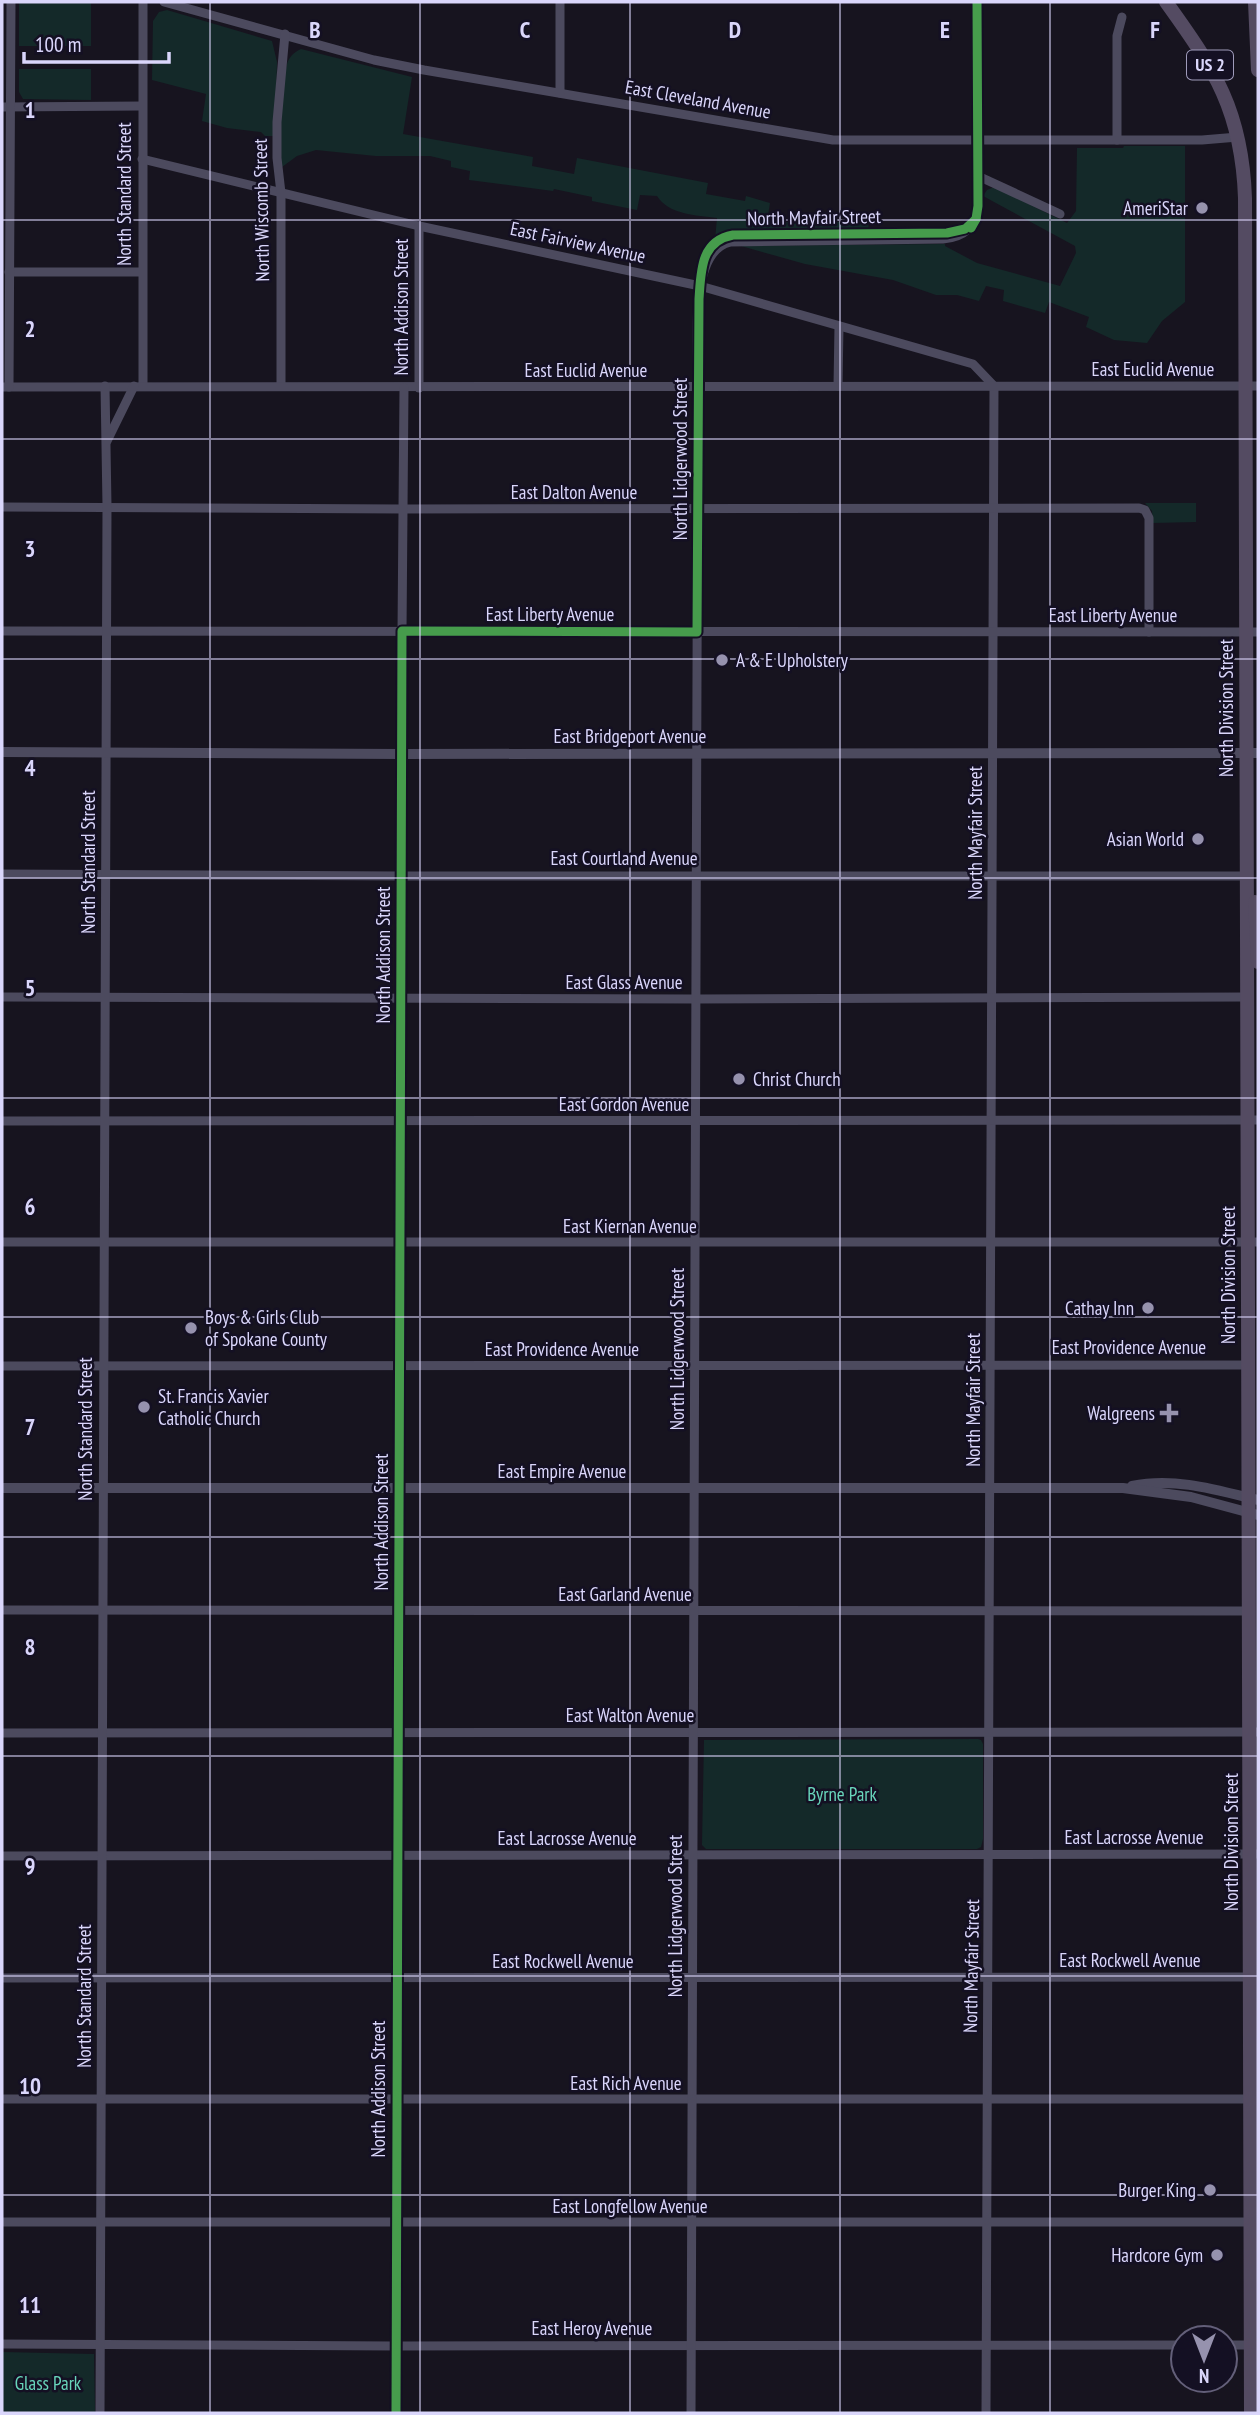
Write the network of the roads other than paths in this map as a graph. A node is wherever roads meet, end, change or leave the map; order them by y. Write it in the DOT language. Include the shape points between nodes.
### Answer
graph roads {
  1 [pos="11,2"];
  2 [pos="143,2"];
  3 [pos="164,2"];
  4 [pos="560,2"];
  5 [pos="977,2"];
  6 [pos="1166,2"];
  7 [pos="1255,2"];
  8 [pos="1122,17"];
  9 [pos="285,34"];
  10 [pos="1258,70"];
  11 [pos="560,93"];
  12 [pos="142,106"];
  13 [pos="6,107"];
  14 [pos="1238,137"];
  15 [pos="977,140"];
  16 [pos="1117,140"];
  17 [pos="142,159"];
  18 [pos="978,176"];
  19 [pos="281,193"];
  20 [pos="1060,214"];
  21 [pos="419,226"];
  22 [pos="9,272"];
  23 [pos="142,272"];
  24 [pos="700,286"];
  25 [pos="839,326"];
  26 [pos="105,386"];
  27 [pos="138,386"];
  28 [pos="281,386"];
  29 [pos="838,386"];
  30 [pos="994,386"];
  31 [pos="1253,386"];
  32 [pos="6,387"];
  33 [pos="404,387"];
  34 [pos="419,387"];
  35 [pos="698,387"];
  36 [pos="105,446"];
  37 [pos="107,506"];
  38 [pos="2,507"];
  39 [pos="994,508"];
  40 [pos="403,509"];
  41 [pos="697,509"];
  42 [pos="106,630"];
  43 [pos="2,631"];
  44 [pos="402,631"];
  45 [pos="697,632"];
  46 [pos="1149,632"];
  47 [pos="1252,632"];
  48 [pos="994,633"];
  49 [pos="1252,708"];
  50 [pos="105,751"];
  51 [pos="2,752"];
  52 [pos="993,753"];
  53 [pos="1252,753"];
  54 [pos="401,754"];
  55 [pos="697,754"];
  56 [pos="2,874"];
  57 [pos="106,874"];
  58 [pos="401,876"];
  59 [pos="696,876"];
  60 [pos="993,876"];
  61 [pos="1247,876"];
  62 [pos="1247,901"];
  63 [pos="1258,962"];
  64 [pos="2,997"];
  65 [pos="105,997"];
  66 [pos="992,998"];
  67 [pos="400,999"];
  68 [pos="696,999"];
  69 [pos="1253,1000"];
  70 [pos="1252,1120"];
  71 [pos="2,1121"];
  72 [pos="104,1121"];
  73 [pos="696,1121"];
  74 [pos="991,1121"];
  75 [pos="400,1122"];
  76 [pos="2,1242"];
  77 [pos="104,1242"];
  78 [pos="695,1243"];
  79 [pos="991,1243"];
  80 [pos="1253,1243"];
  81 [pos="399,1244"];
  82 [pos="102,1365"];
  83 [pos="990,1365"];
  84 [pos="1248,1365"];
  85 [pos="2,1366"];
  86 [pos="399,1366"];
  87 [pos="695,1366"];
  88 [pos="103,1486"];
  89 [pos="2,1488"];
  90 [pos="991,1488"];
  91 [pos="399,1489"];
  92 [pos="694,1489"];
  93 [pos="1254,1507"];
  94 [pos="103,1609"];
  95 [pos="2,1610"];
  96 [pos="398,1610"];
  97 [pos="990,1611"];
  98 [pos="1249,1611"];
  99 [pos="694,1612"];
  100 [pos="103,1732"];
  101 [pos="397,1732"];
  102 [pos="1254,1732"];
  103 [pos="2,1733"];
  104 [pos="694,1733"];
  105 [pos="990,1733"];
  106 [pos="1254,1854"];
  107 [pos="103,1855"];
  108 [pos="989,1855"];
  109 [pos="2,1856"];
  110 [pos="396,1856"];
  111 [pos="693,1856"];
  112 [pos="1254,1870"];
  113 [pos="988,1977"];
  114 [pos="1250,1977"];
  115 [pos="2,1978"];
  116 [pos="101,1978"];
  117 [pos="396,1979"];
  118 [pos="693,1979"];
  119 [pos="1254,2032"];
  120 [pos="2,2099"];
  121 [pos="101,2099"];
  122 [pos="1250,2099"];
  123 [pos="987,2100"];
  124 [pos="396,2101"];
  125 [pos="692,2101"];
  126 [pos="1254,2183"];
  127 [pos="2,2222"];
  128 [pos="100,2222"];
  129 [pos="1254,2222"];
  130 [pos="396,2223"];
  131 [pos="692,2223"];
  132 [pos="986,2223"];
  133 [pos="1250,2282"];
  134 [pos="1258,2308"];
  135 [pos="2,2344"];
  136 [pos="100,2344"];
  137 [pos="1169,2344"];
  138 [pos="691,2345"];
  139 [pos="986,2345"];
  140 [pos="1239,2345"];
  141 [pos="1251,2345"];
  142 [pos="396,2346"];
  143 [pos="100,2413"];
  144 [pos="396,2413"];
  145 [pos="691,2413"];
  146 [pos="986,2413"];
  147 [pos="1251,2413"];
  1 -- 13 [label="street"];
  2 -- 12 [label="street, North Standard Street"];
  3 -- 9 [label="street, East Cleveland Avenue"];
  4 -- 11 [label="street"];
  5 -- 15 [label="street, North Mayfair Street"];
  6 -- 14 [label="main road, US 2" via="1214,72"];
  7 -- 10 [label="main road, US 2"];
  8 -- 16 [label="street"];
  9 -- 11 [label="street, East Cleveland Avenue" via="374,60"];
  9 -- 19 [label="street, North Wiscomb Street" via="277,122"];
  11 -- 15 [label="street, East Cleveland Avenue" via="833,140"];
  12 -- 13 [label="street"];
  12 -- 17 [label="street, North Standard Street"];
  13 -- 22 [label="street"];
  14 -- 16 [label="street, East Cleveland Avenue"];
  14 -- 31 [label="main road, North Division Street / US 2"];
  15 -- 16 [label="street, East Cleveland Avenue"];
  15 -- 18 [label="street, North Mayfair Street"];
  17 -- 19 [label="street, East Fairview Avenue"];
  17 -- 23 [label="street, North Standard Street"];
  18 -- 20 [label="street"];
  18 -- 24 [label="street, North Mayfair Street" via="976,219 968,230 951,238 726,243 709,257"];
  19 -- 21 [label="street, East Fairview Avenue"];
  19 -- 28 [label="street, North Wiscomb Street"];
  21 -- 24 [label="street, East Fairview Avenue"];
  21 -- 34 [label="street, North Addison Street"];
  22 -- 23 [label="street"];
  22 -- 32 [label="street"];
  23 -- 27 [label="street, North Standard Street"];
  24 -- 25 [label="street, East Fairview Avenue"];
  24 -- 35 [label="street, North Lidgerwood Street"];
  25 -- 29 [label="street"];
  25 -- 30 [label="street, East Fairview Avenue" via="973,364"];
  26 -- 27 [label="street, East Euclid Avenue"];
  26 -- 32 [label="street, East Euclid Avenue"];
  26 -- 36 [label="street, North Standard Street"];
  27 -- 28 [label="street, East Euclid Avenue"];
  27 -- 36 [label="street, North Standard Street"];
  28 -- 33 [label="street, East Euclid Avenue"];
  29 -- 30 [label="street, East Euclid Avenue"];
  29 -- 35 [label="street, East Euclid Avenue"];
  30 -- 31 [label="street, East Euclid Avenue"];
  30 -- 39 [label="street, North Mayfair Street"];
  31 -- 47 [label="main road, North Division Street / US 2"];
  33 -- 34 [label="street, East Euclid Avenue"];
  33 -- 40 [label="street, North Addison Street"];
  34 -- 35 [label="street, East Euclid Avenue"];
  35 -- 41 [label="street, North Lidgerwood Street"];
  36 -- 37 [label="street, North Standard Street"];
  37 -- 38 [label="street, East Dalton Avenue"];
  37 -- 40 [label="street, East Dalton Avenue"];
  37 -- 42 [label="street, North Standard Street"];
  39 -- 41 [label="street, East Dalton Avenue"];
  39 -- 46 [label="street, East Dalton Avenue" via="1145,510 1149,518"];
  39 -- 48 [label="street, North Mayfair Street"];
  40 -- 41 [label="street, East Dalton Avenue"];
  40 -- 44 [label="street, North Addison Street"];
  41 -- 45 [label="street, North Lidgerwood Street"];
  42 -- 43 [label="street, East Liberty Avenue"];
  42 -- 44 [label="street, East Liberty Avenue"];
  42 -- 50 [label="street, North Standard Street"];
  44 -- 45 [label="street, East Liberty Avenue"];
  44 -- 54 [label="street, North Addison Street"];
  45 -- 48 [label="street, East Liberty Avenue"];
  45 -- 55 [label="street, North Lidgerwood Street"];
  46 -- 47 [label="street, East Liberty Avenue"];
  46 -- 48 [label="street, East Liberty Avenue"];
  47 -- 49 [label="main road, North Division Street / US 2"];
  48 -- 52 [label="street, North Mayfair Street"];
  49 -- 53 [label="main road, North Division Street / US 2"];
  50 -- 51 [label="street, East Bridgeport Avenue"];
  50 -- 54 [label="street, East Bridgeport Avenue"];
  50 -- 57 [label="street, North Standard Street"];
  52 -- 53 [label="street, East Bridgeport Avenue"];
  52 -- 55 [label="street, East Bridgeport Avenue"];
  52 -- 60 [label="street, North Mayfair Street"];
  53 -- 61 [label="main road, North Division Street / US 2"];
  54 -- 55 [label="street, East Bridgeport Avenue"];
  54 -- 58 [label="street, North Addison Street"];
  55 -- 59 [label="street, North Lidgerwood Street"];
  56 -- 57 [label="street, East Courtland Avenue"];
  57 -- 58 [label="street, East Courtland Avenue"];
  57 -- 65 [label="street, North Standard Street"];
  58 -- 59 [label="street, East Courtland Avenue"];
  58 -- 67 [label="street, North Addison Street"];
  59 -- 60 [label="street, East Courtland Avenue"];
  59 -- 68 [label="street, North Lidgerwood Street"];
  60 -- 61 [label="street, East Courtland Avenue"];
  60 -- 66 [label="street, North Mayfair Street"];
  61 -- 62 [label="main road, North Division Street / US 2"];
  62 -- 63 [label="main road" via="1256,904"];
  62 -- 69 [label="main road, North Division Street / US 2"];
  64 -- 65 [label="street, East Glass Avenue"];
  65 -- 67 [label="street, East Glass Avenue"];
  65 -- 72 [label="street, North Standard Street"];
  66 -- 68 [label="street, East Glass Avenue"];
  66 -- 69 [label="street, East Glass Avenue"];
  66 -- 74 [label="street, North Mayfair Street"];
  67 -- 68 [label="street, East Glass Avenue"];
  67 -- 75 [label="street, North Addison Street"];
  68 -- 73 [label="street, North Lidgerwood Street"];
  69 -- 70 [label="main road, North Division Street / US 2"];
  70 -- 74 [label="street, East Gordon Avenue"];
  70 -- 80 [label="main road, North Division Street / US 2"];
  71 -- 72 [label="street, East Gordon Avenue"];
  72 -- 75 [label="street, East Gordon Avenue"];
  72 -- 77 [label="street, North Standard Street"];
  73 -- 74 [label="street, East Gordon Avenue"];
  73 -- 75 [label="street, East Gordon Avenue"];
  73 -- 78 [label="street, North Lidgerwood Street"];
  74 -- 79 [label="street, North Mayfair Street"];
  75 -- 81 [label="street, North Addison Street"];
  76 -- 77 [label="street, East Kiernan Avenue"];
  77 -- 81 [label="street, East Kiernan Avenue"];
  77 -- 82 [label="street, North Standard Street"];
  78 -- 79 [label="street, East Kiernan Avenue"];
  78 -- 81 [label="street, East Kiernan Avenue"];
  78 -- 87 [label="street, North Lidgerwood Street"];
  79 -- 80 [label="street, East Kiernan Avenue"];
  79 -- 83 [label="street, North Mayfair Street"];
  80 -- 84 [label="main road, North Division Street / US 2"];
  81 -- 86 [label="street, North Addison Street"];
  82 -- 85 [label="street, East Providence Avenue"];
  82 -- 86 [label="street, East Providence Avenue"];
  82 -- 88 [label="street, North Standard Street"];
  83 -- 84 [label="street, East Providence Avenue"];
  83 -- 87 [label="street, East Providence Avenue"];
  83 -- 90 [label="street, North Mayfair Street"];
  84 -- 93 [label="main road, North Division Street / US 2"];
  86 -- 87 [label="street, East Providence Avenue"];
  86 -- 91 [label="street, North Addison Street"];
  87 -- 92 [label="street, North Lidgerwood Street"];
  88 -- 89 [label="street, East Empire Avenue"];
  88 -- 91 [label="street, East Empire Avenue"];
  88 -- 94 [label="street, North Standard Street"];
  90 -- 92 [label="street, East Empire Avenue"];
  90 -- 93 [label="street, East Empire Avenue" via="1123,1488"];
  90 -- 97 [label="street, North Mayfair Street"];
  91 -- 92 [label="street, East Empire Avenue"];
  91 -- 96 [label="street, North Addison Street"];
  92 -- 99 [label="street, North Lidgerwood Street"];
  93 -- 98 [label="main road, North Division Street / US 2"];
  94 -- 95 [label="street, East Garland Avenue"];
  94 -- 96 [label="street, East Garland Avenue"];
  94 -- 100 [label="street, North Standard Street"];
  96 -- 99 [label="street, East Garland Avenue"];
  96 -- 101 [label="street, North Addison Street"];
  97 -- 98 [label="street, East Garland Avenue"];
  97 -- 99 [label="street, East Garland Avenue"];
  97 -- 105 [label="street, North Mayfair Street"];
  98 -- 102 [label="main road, North Division Street / US 2"];
  99 -- 104 [label="street, North Lidgerwood Street"];
  100 -- 101 [label="street, East Walton Avenue"];
  100 -- 103 [label="street, East Walton Avenue"];
  100 -- 107 [label="street, North Standard Street"];
  101 -- 104 [label="street, East Walton Avenue"];
  101 -- 110 [label="street, North Addison Street"];
  102 -- 105 [label="street, East Walton Avenue"];
  102 -- 106 [label="main road, North Division Street / US 2"];
  104 -- 105 [label="street, East Walton Avenue"];
  104 -- 111 [label="street, North Lidgerwood Street"];
  105 -- 108 [label="street, North Mayfair Street"];
  106 -- 108 [label="street, East Lacrosse Avenue"];
  106 -- 112 [label="main road, North Division Street / US 2"];
  107 -- 109 [label="street, East Lacrosse Avenue"];
  107 -- 110 [label="street, East Lacrosse Avenue"];
  107 -- 116 [label="street, North Standard Street"];
  108 -- 111 [label="street, East Lacrosse Avenue"];
  108 -- 113 [label="street, North Mayfair Street"];
  110 -- 111 [label="street, East Lacrosse Avenue"];
  110 -- 117 [label="street, North Addison Street"];
  111 -- 118 [label="street, North Lidgerwood Street"];
  112 -- 114 [label="main road, North Division Street / US 2"];
  113 -- 114 [label="street, East Rockwell Avenue"];
  113 -- 118 [label="street, East Rockwell Avenue"];
  113 -- 123 [label="street, North Mayfair Street"];
  114 -- 119 [label="main road, North Division Street / US 2"];
  115 -- 116 [label="street, East Rockwell Avenue"];
  116 -- 117 [label="street, East Rockwell Avenue"];
  116 -- 121 [label="street, North Standard Street"];
  117 -- 118 [label="street, East Rockwell Avenue"];
  117 -- 124 [label="street, North Addison Street"];
  118 -- 125 [label="street, North Lidgerwood Street"];
  119 -- 122 [label="main road, North Division Street / US 2"];
  120 -- 121 [label="street, East Rich Avenue"];
  121 -- 124 [label="street, East Rich Avenue"];
  121 -- 128 [label="street, North Standard Street"];
  122 -- 123 [label="street, East Rich Avenue"];
  122 -- 126 [label="main road, North Division Street / US 2"];
  123 -- 125 [label="street, East Rich Avenue"];
  123 -- 132 [label="street, North Mayfair Street"];
  124 -- 125 [label="street, East Rich Avenue"];
  124 -- 130 [label="street, North Addison Street"];
  125 -- 131 [label="street, North Lidgerwood Street"];
  126 -- 129 [label="main road, North Division Street / US 2"];
  127 -- 128 [label="street, East Longfellow Avenue"];
  128 -- 130 [label="street, East Longfellow Avenue"];
  128 -- 136 [label="street, North Standard Street"];
  129 -- 132 [label="street, East Longfellow Avenue"];
  129 -- 133 [label="main road, North Division Street / US 2"];
  130 -- 131 [label="street, East Longfellow Avenue"];
  130 -- 142 [label="street, North Addison Street"];
  131 -- 132 [label="street, East Longfellow Avenue"];
  131 -- 138 [label="street, North Lidgerwood Street"];
  132 -- 139 [label="street, North Mayfair Street"];
  133 -- 134 [label="main road"];
  133 -- 141 [label="main road, North Division Street / US 2"];
  135 -- 136 [label="street, East Heroy Avenue"];
  136 -- 142 [label="street, East Heroy Avenue"];
  136 -- 143 [label="street, North Standard Street"];
  137 -- 139 [label="street, East Heroy Avenue"];
  138 -- 139 [label="street, East Heroy Avenue"];
  138 -- 142 [label="street, East Heroy Avenue"];
  138 -- 145 [label="street, North Lidgerwood Street"];
  139 -- 146 [label="street, North Mayfair Street"];
  140 -- 141 [label="street"];
  141 -- 147 [label="main road, North Division Street / US 2"];
  142 -- 144 [label="street, North Addison Street"];
}
